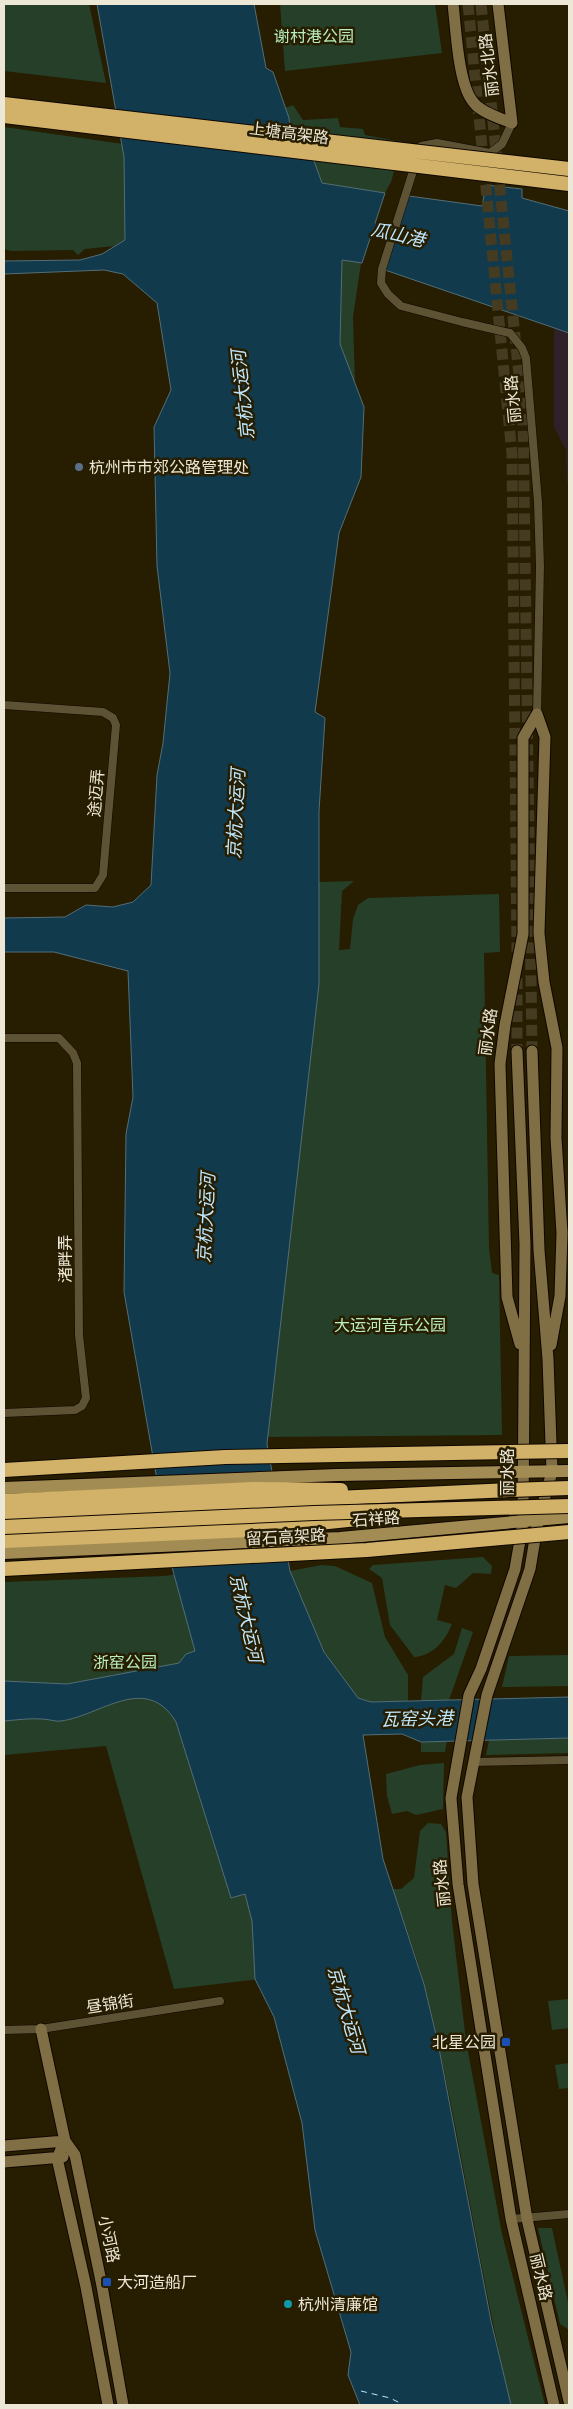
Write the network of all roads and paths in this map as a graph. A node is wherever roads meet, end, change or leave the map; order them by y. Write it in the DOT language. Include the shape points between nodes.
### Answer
graph roads {
  1 [pos="453,4"];
  2 [pos="498,4"];
  3 [pos="4,104"];
  4 [pos="4,116"];
  5 [pos="512,123"];
  6 [pos="569,169"];
  7 [pos="569,184"];
  8 [pos="4,706"];
  9 [pos="536,714"];
  10 [pos="4,888"];
  11 [pos="4,1038"];
  12 [pos="517,1051"];
  13 [pos="532,1051"];
  14 [pos="524,1358"];
  15 [pos="548,1359"];
  16 [pos="4,1413"];
  17 [pos="569,1451"];
  18 [pos="4,1470"];
  19 [pos="569,1471"];
  20 [pos="522,1472"];
  21 [pos="552,1472"];
  22 [pos="4,1488"];
  23 [pos="569,1488"];
  24 [pos="435,1494"];
  25 [pos="4,1501"];
  26 [pos="569,1506"];
  27 [pos="416,1512"];
  28 [pos="4,1514"];
  29 [pos="569,1517"];
  30 [pos="538,1521"];
  31 [pos="523,1523"];
  32 [pos="4,1527"];
  33 [pos="569,1532"];
  34 [pos="4,1541"];
  35 [pos="4,1553"];
  36 [pos="4,1569"];
  37 [pos="569,1760"];
  38 [pos="473,1762"];
  39 [pos="220,2001"];
  40 [pos="41,2028"];
  41 [pos="4,2030"];
  42 [pos="65,2141"];
  43 [pos="4,2146"];
  44 [pos="75,2155"];
  45 [pos="57,2158"];
  46 [pos="4,2162"];
  47 [pos="569,2214"];
  48 [pos="511,2219"];
  49 [pos="527,2219"];
  50 [pos="569,2401"];
  51 [pos="108,2405"];
  52 [pos="123,2405"];
  53 [pos="554,2405"];
  1 -- 5 [label="main road, 丽水北路" via="464,85 474,104"];
  2 -- 5 [label="main road, 丽水北路"];
  3 -- 6 [label="highway, 上塘高架路, bridge"];
  4 -- 7 [label="highway, 上塘高架路, bridge"];
  5 -- 9 [label="street, 丽水路" via="502,144 490,153 437,142 421,146 382,269 381,283 401,306 510,332 526,358 540,566"];
  8 -- 10 [label="street, 途迈弄" via="103,712 113,718 116,725 103,875 95,888"];
  9 -- 14 [label="main road, 丽水路" via="523,738 523,934 500,1064 507,1297"];
  9 -- 15 [label="main road, 丽水路" via="545,737 539,932 544,982 557,1048 556,1138 562,1233 560,1296"];
  11 -- 16 [label="street, 渚畔弄" via="58,1038 73,1053 79,1072 79,1335 86,1398 75,1410"];
  12 -- 14 [label="main road, 丽水路" via="525,1244"];
  13 -- 15 [label="main road, 丽水路" via="539,1250"];
  14 -- 20 [label="main road, 丽水路"];
  15 -- 21 [label="main road, 丽水路"];
  17 -- 18 [label="highway, bridge" via="225,1457"];
  19 -- 21 [label="main road"];
  20 -- 21 [label="main road"];
  20 -- 22 [label="main road" via="337,1475"];
  20 -- 31 [label="main road, 丽水路"];
  21 -- 30 [label="main road, 丽水路"];
  23 -- 24 [label="highway, bridge"];
  24 -- 25 [label="highway" via="253,1489"];
  24 -- 28 [label="highway"];
  26 -- 27 [label="highway, 留石高架路, bridge"];
  27 -- 32 [label="highway, 留石高架路, bridge" via="314,1513"];
  27 -- 34 [label="highway, bridge" via="250,1530"];
  29 -- 30 [label="main road, 石祥路"];
  30 -- 31 [label="main road, 石祥路"];
  30 -- 38 [label="main road, 丽水路" via="530,1569 487,1695"];
  31 -- 35 [label="main road, 石祥路" via="311,1539"];
  31 -- 48 [label="main road, 丽水路" via="515,1569 469,1695 451,1798 458,1884"];
  33 -- 36 [label="highway, 留石高架路, bridge" via="367,1550"];
  37 -- 38 [label="street"];
  38 -- 49 [label="main road, 丽水路" via="467,1797 474,1884"];
  39 -- 40 [label="street, 昼锦街"];
  40 -- 41 [label="street, 昼锦街"];
  40 -- 42 [label="main road, 小河路"];
  42 -- 43 [label="main road"];
  42 -- 44 [label="main road, 小河路"];
  42 -- 45 [label="main road"];
  44 -- 45 [label="main road"];
  44 -- 52 [label="main road, 小河路"];
  45 -- 46 [label="main road"];
  45 -- 51 [label="main road, 小河路"];
  47 -- 49 [label="street"];
  48 -- 49 [label="street"];
  48 -- 53 [label="main road, 丽水路"];
  49 -- 50 [label="main road, 丽水路"];
}
